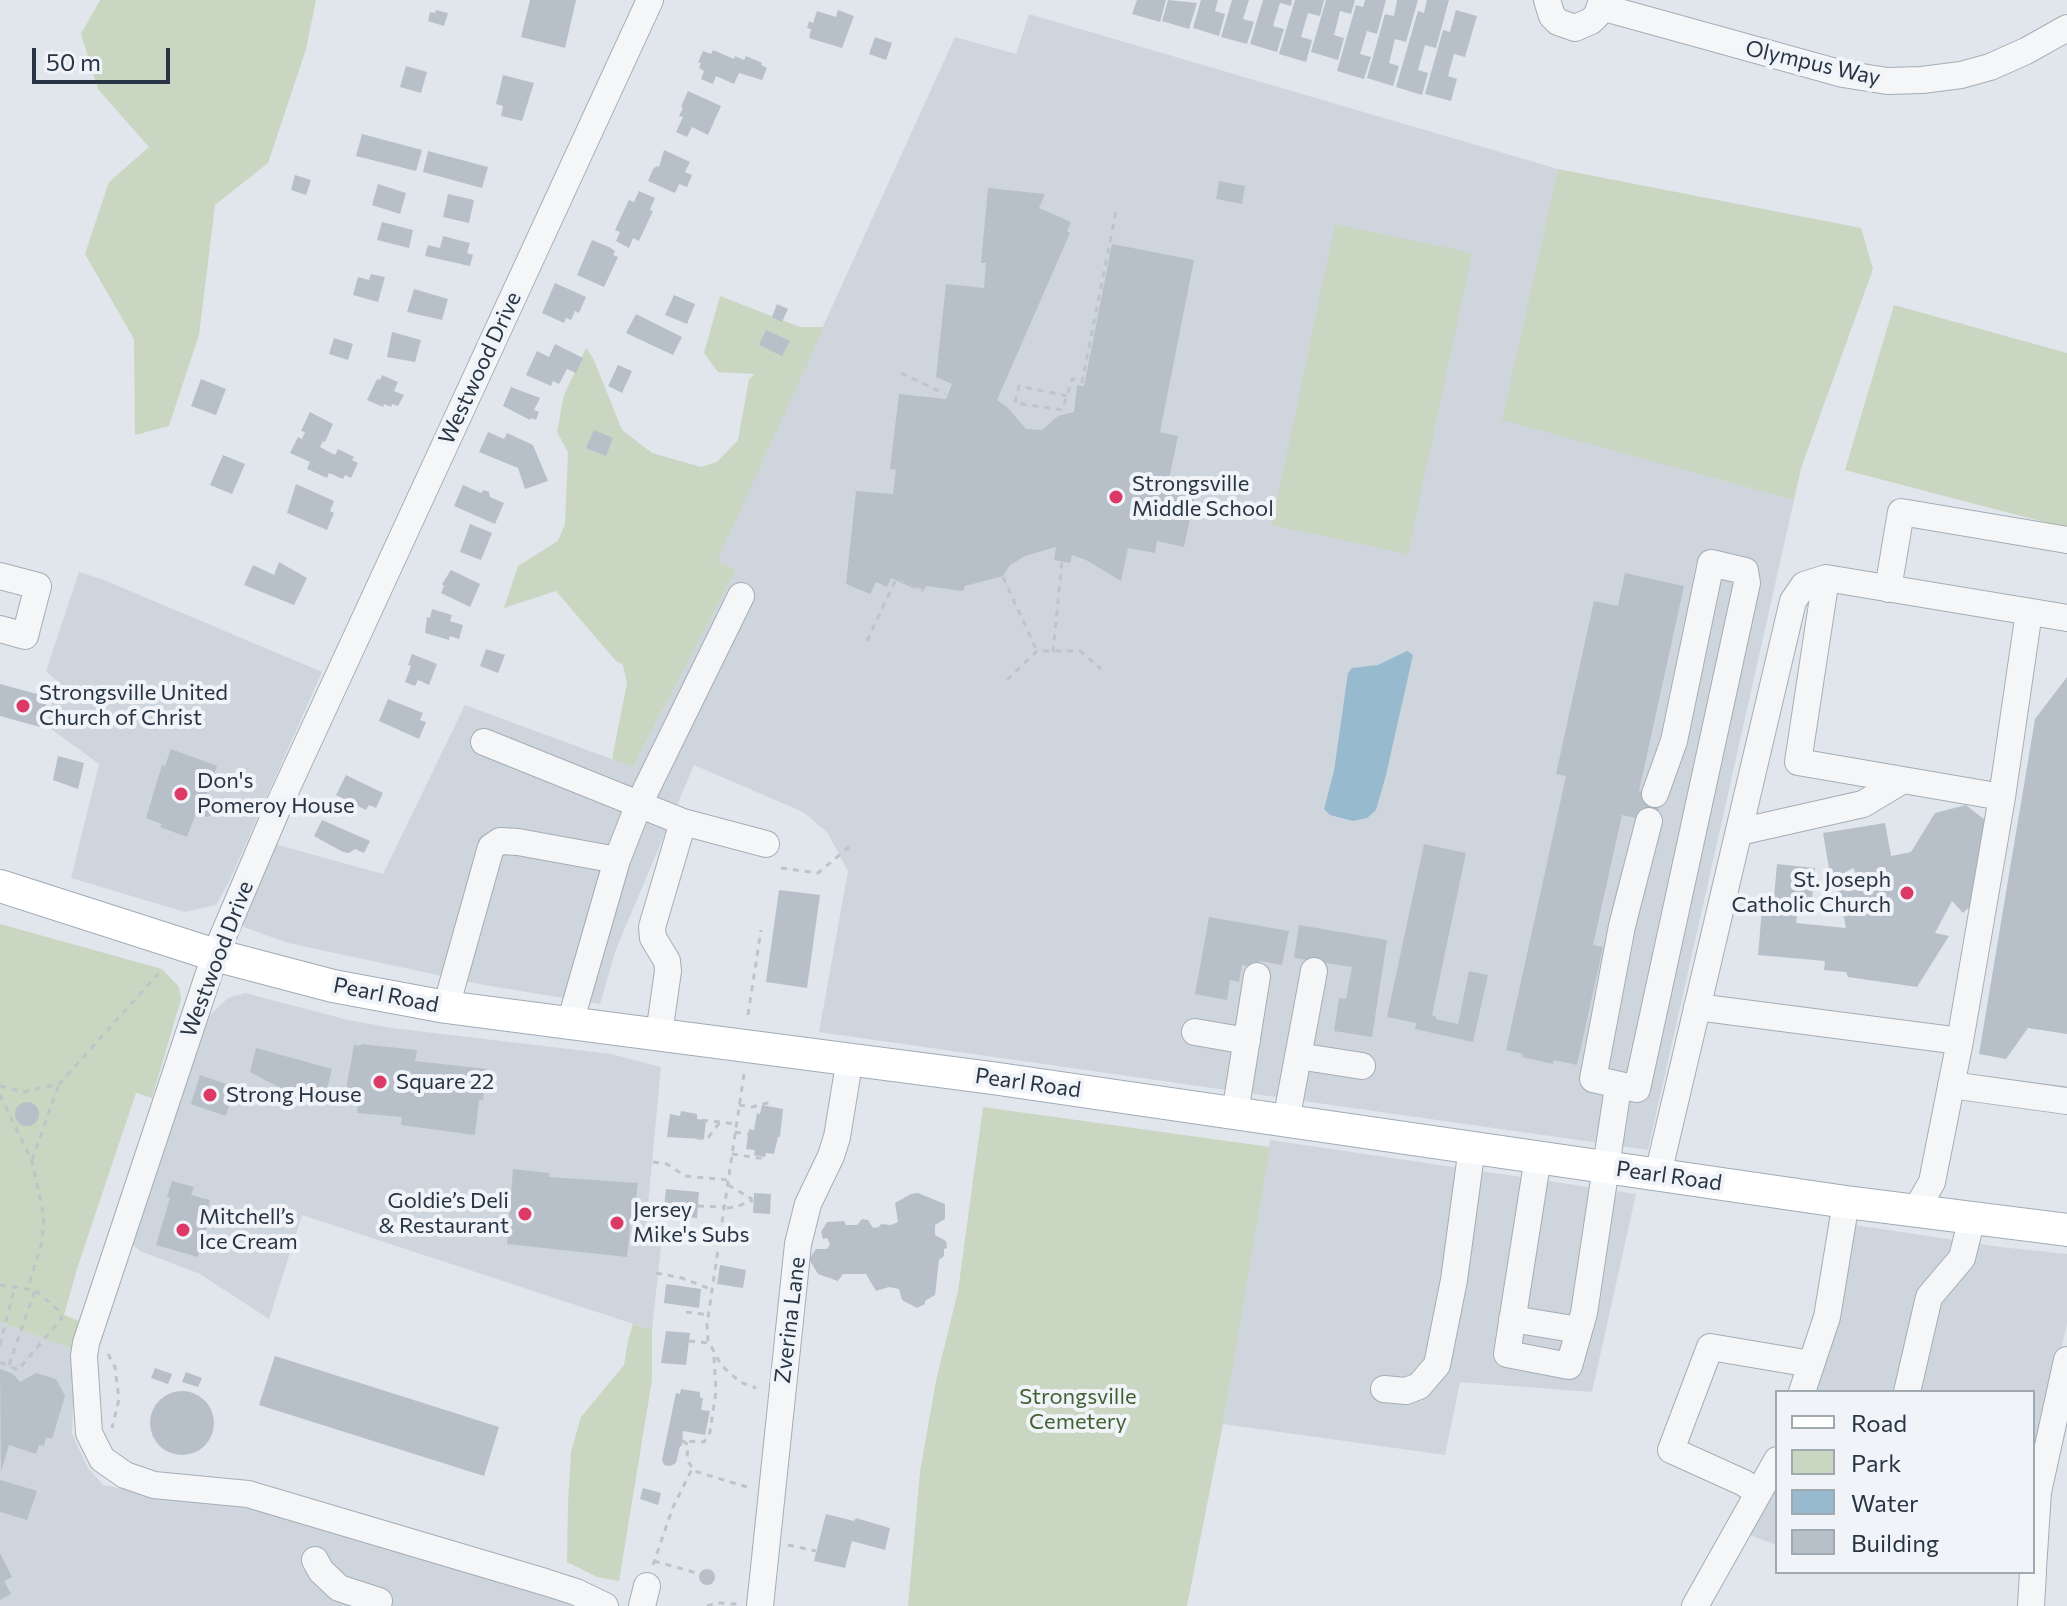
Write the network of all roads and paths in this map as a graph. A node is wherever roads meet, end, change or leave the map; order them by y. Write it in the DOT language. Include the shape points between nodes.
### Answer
graph roads {
  1 [pos="650,0"];
  2 [pos="1547,0"];
  3 [pos="1601,4"];
  4 [pos="2067,28"];
  5 [pos="1117,207"];
  6 [pos="901,373"];
  7 [pos="945,394"];
  8 [pos="1067,396"];
  9 [pos="2067,540"];
  10 [pos="1062,561"];
  11 [pos="0,576"];
  12 [pos="1003,577"];
  13 [pos="1826,578"];
  14 [pos="1888,589"];
  15 [pos="923,591"];
  16 [pos="741,596"];
  17 [pos="2029,612"];
  18 [pos="2067,618"];
  19 [pos="0,629"];
  20 [pos="867,641"];
  21 [pos="1037,651"];
  22 [pos="1053,652"];
  23 [pos="1101,669"];
  24 [pos="1007,680"];
  25 [pos="484,742"];
  26 [pos="1903,780"];
  27 [pos="1655,794"];
  28 [pos="2002,797"];
  29 [pos="639,804"];
  30 [pos="1649,821"];
  31 [pos="683,822"];
  32 [pos="1739,832"];
  33 [pos="766,844"];
  34 [pos="849,847"];
  35 [pos="617,860"];
  36 [pos="781,868"];
  37 [pos="0,886"];
  38 [pos="50,902"];
  39 [pos="0,904"];
  40 [pos="761,930"];
  41 [pos="215,955"];
  42 [pos="1314,971"];
  43 [pos="158,974"];
  44 [pos="1257,976"];
  45 [pos="446,1007"];
  46 [pos="1697,1007"];
  47 [pos="748,1015"];
  48 [pos="570,1023"];
  49 [pos="660,1027"];
  50 [pos="1195,1032"];
  51 [pos="1247,1041"];
  52 [pos="1960,1041"];
  53 [pos="1298,1056"];
  54 [pos="850,1058"];
  55 [pos="1362,1066"];
  56 [pos="744,1074"];
  57 [pos="59,1084"];
  58 [pos="1951,1085"];
  59 [pos="0,1086"];
  60 [pos="1618,1087"];
  61 [pos="0,1095"];
  62 [pos="2067,1101"];
  63 [pos="739,1105"];
  64 [pos="766,1106"];
  65 [pos="1235,1113"];
  66 [pos="702,1120"];
  67 [pos="721,1121"];
  68 [pos="1286,1121"];
  69 [pos="736,1124"];
  70 [pos="735,1132"];
  71 [pos="748,1134"];
  72 [pos="697,1138"];
  73 [pos="1472,1147"];
  74 [pos="732,1154"];
  75 [pos="1538,1157"];
  76 [pos="766,1159"];
  77 [pos="32,1161"];
  78 [pos="653,1162"];
  79 [pos="1604,1166"];
  80 [pos="1658,1174"];
  81 [pos="728,1183"];
  82 [pos="1846,1202"];
  83 [pos="698,1206"];
  84 [pos="725,1208"];
  85 [pos="1916,1210"];
  86 [pos="1972,1218"];
  87 [pos="2067,1230"];
  88 [pos="656,1273"];
  89 [pos="0,1285"];
  90 [pos="15,1286"];
  91 [pos="28,1288"];
  92 [pos="35,1290"];
  93 [pos="713,1290"];
  94 [pos="686,1312"];
  95 [pos="709,1315"];
  96 [pos="1512,1319"];
  97 [pos="1579,1330"];
  98 [pos="689,1341"];
  99 [pos="709,1343"];
  100 [pos="0,1345"];
  101 [pos="713,1353"];
  102 [pos="2067,1360"];
  103 [pos="0,1362"];
  104 [pos="1811,1364"];
  105 [pos="9,1366"];
  106 [pos="756,1388"];
  107 [pos="1384,1389"];
  108 [pos="1803,1390"];
  109 [pos="1907,1390"];
  110 [pos="1775,1463"];
  111 [pos="692,1469"];
  112 [pos="747,1487"];
  113 [pos="1758,1493"];
  114 [pos="2035,1539"];
  115 [pos="785,1544"];
  116 [pos="816,1551"];
  117 [pos="315,1560"];
  118 [pos="700,1574"];
  119 [pos="2033,1574"];
  120 [pos="648,1584"];
  121 [pos="379,1601"];
  122 [pos="755,1601"];
  123 [pos="605,1606"];
  124 [pos="707,1606"];
  125 [pos="1695,1606"];
  126 [pos="2031,1606"];
  1 -- 41 [label="street, Westwood Drive" via="278,807"];
  2 -- 3 [label="street, Olympus Way" via="1552,16 1575,28 1591,21"];
  3 -- 4 [label="street, Olympus Way" via="1843,74 1887,81 1975,71"];
  5 -- 8 [label="path" via="1082,382 1072,379"];
  6 -- 7 [label="path"];
  8 -- 8 [label="path" via="1062,410 1015,403 1019,386"];
  9 -- 14 [label="street" via="1901,512"];
  10 -- 22 [label="path"];
  11 -- 19 [label="street" via="38,586 25,636"];
  12 -- 21 [label="path"];
  13 -- 14 [label="street"];
  13 -- 26 [label="street" via="1798,762"];
  13 -- 32 [label="street" via="1804,585 1793,601"];
  14 -- 17 [label="street"];
  15 -- 20 [label="path" via="896,579"];
  16 -- 29 [label="street"];
  17 -- 18 [label="street"];
  17 -- 28 [label="street"];
  21 -- 22 [label="path"];
  21 -- 24 [label="path"];
  22 -- 23 [label="path" via="1080,651"];
  25 -- 29 [label="street"];
  26 -- 28 [label="street"];
  26 -- 32 [label="street" via="1863,804"];
  27 -- 60 [label="street" via="1674,741 1711,563 1745,571 1747,583 1637,1089"];
  28 -- 52 [label="street"];
  29 -- 31 [label="street"];
  29 -- 35 [label="street"];
  30 -- 60 [label="street" via="1622,926 1593,1079"];
  31 -- 33 [label="street"];
  31 -- 49 [label="street" via="652,927 668,971"];
  32 -- 46 [label="street"];
  34 -- 36 [label="path" via="818,873"];
  35 -- 45 [label="street" via="518,842 500,841 491,847"];
  35 -- 48 [label="street"];
  37 -- 38 [label="main road, Pearl Road"];
  38 -- 39 [label="main road"];
  38 -- 41 [label="main road, Pearl Road"];
  40 -- 47 [label="path"];
  41 -- 45 [label="main road, Pearl Road" via="333,986"];
  41 -- 123 [label="street, Westwood Drive" via="86,1343 86,1409 95,1448 112,1468 141,1482 248,1494 545,1582"];
  42 -- 53 [label="street"];
  43 -- 57 [label="path"];
  44 -- 51 [label="street"];
  45 -- 48 [label="main road, Pearl Road"];
  46 -- 52 [label="street"];
  46 -- 80 [label="street"];
  48 -- 54 [label="main road, Pearl Road"];
  50 -- 51 [label="street"];
  51 -- 65 [label="street"];
  52 -- 58 [label="street"];
  53 -- 55 [label="street"];
  53 -- 68 [label="street"];
  54 -- 65 [label="main road, Pearl Road"];
  54 -- 122 [label="street, Zverina Lane" via="837,1137 808,1204 798,1244"];
  56 -- 63 [label="path"];
  57 -- 59 [label="path" via="23,1092"];
  57 -- 77 [label="path"];
  58 -- 62 [label="street"];
  58 -- 85 [label="street" via="1932,1182"];
  60 -- 79 [label="street"];
  61 -- 77 [label="path"];
  63 -- 64 [label="path"];
  63 -- 69 [label="path"];
  65 -- 68 [label="main road, Pearl Road"];
  66 -- 67 [label="path"];
  67 -- 69 [label="path"];
  67 -- 72 [label="path" via="707,1139"];
  68 -- 73 [label="main road, Pearl Road"];
  69 -- 70 [label="path"];
  70 -- 71 [label="path"];
  70 -- 74 [label="path"];
  73 -- 75 [label="main road, Pearl Road"];
  73 -- 107 [label="street" via="1437,1365 1419,1386"];
  74 -- 76 [label="path"];
  74 -- 81 [label="path"];
  75 -- 79 [label="main road, Pearl Road"];
  75 -- 96 [label="street"];
  77 -- 91 [label="path" via="45,1225"];
  78 -- 81 [label="path" via="685,1176"];
  79 -- 80 [label="main road, Pearl Road"];
  79 -- 97 [label="street"];
  80 -- 82 [label="main road, Pearl Road"];
  81 -- 84 [label="path"];
  81 -- 84 [label="path" via="753,1200"];
  82 -- 85 [label="main road, Pearl Road"];
  82 -- 104 [label="street" via="1827,1317"];
  83 -- 84 [label="path"];
  84 -- 93 [label="path"];
  85 -- 86 [label="main road, Pearl Road"];
  86 -- 87 [label="main road, Pearl Road"];
  86 -- 109 [label="street" via="1962,1258 1929,1297"];
  88 -- 93 [label="path"];
  89 -- 90 [label="path"];
  90 -- 91 [label="path"];
  90 -- 100 [label="path"];
  91 -- 92 [label="path"];
  92 -- 105 [label="path"];
  92 -- 105 [label="path" via="62,1318 18,1370"];
  93 -- 95 [label="path"];
  94 -- 95 [label="path"];
  95 -- 99 [label="path"];
  96 -- 97 [label="street"];
  96 -- 97 [label="street" via="1507,1354 1569,1366"];
  98 -- 99 [label="path"];
  99 -- 101 [label="path"];
  101 -- 106 [label="path" via="731,1376"];
  101 -- 111 [label="path" via="716,1391 708,1438 683,1441"];
  102 -- 114 [label="street" via="2038,1492"];
  103 -- 105 [label="path"];
  104 -- 108 [label="street"];
  104 -- 113 [label="street" via="1710,1347 1671,1450"];
  110 -- 113 [label="street"];
  111 -- 112 [label="path"];
  111 -- 120 [label="path" via="673,1507"];
  113 -- 125 [label="street"];
  115 -- 116 [label="path"];
  117 -- 121 [label="street" via="339,1588"];
  118 -- 120 [label="path"];
  119 -- 126 [label="street"];
  122 -- 124 [label="path"];
}
